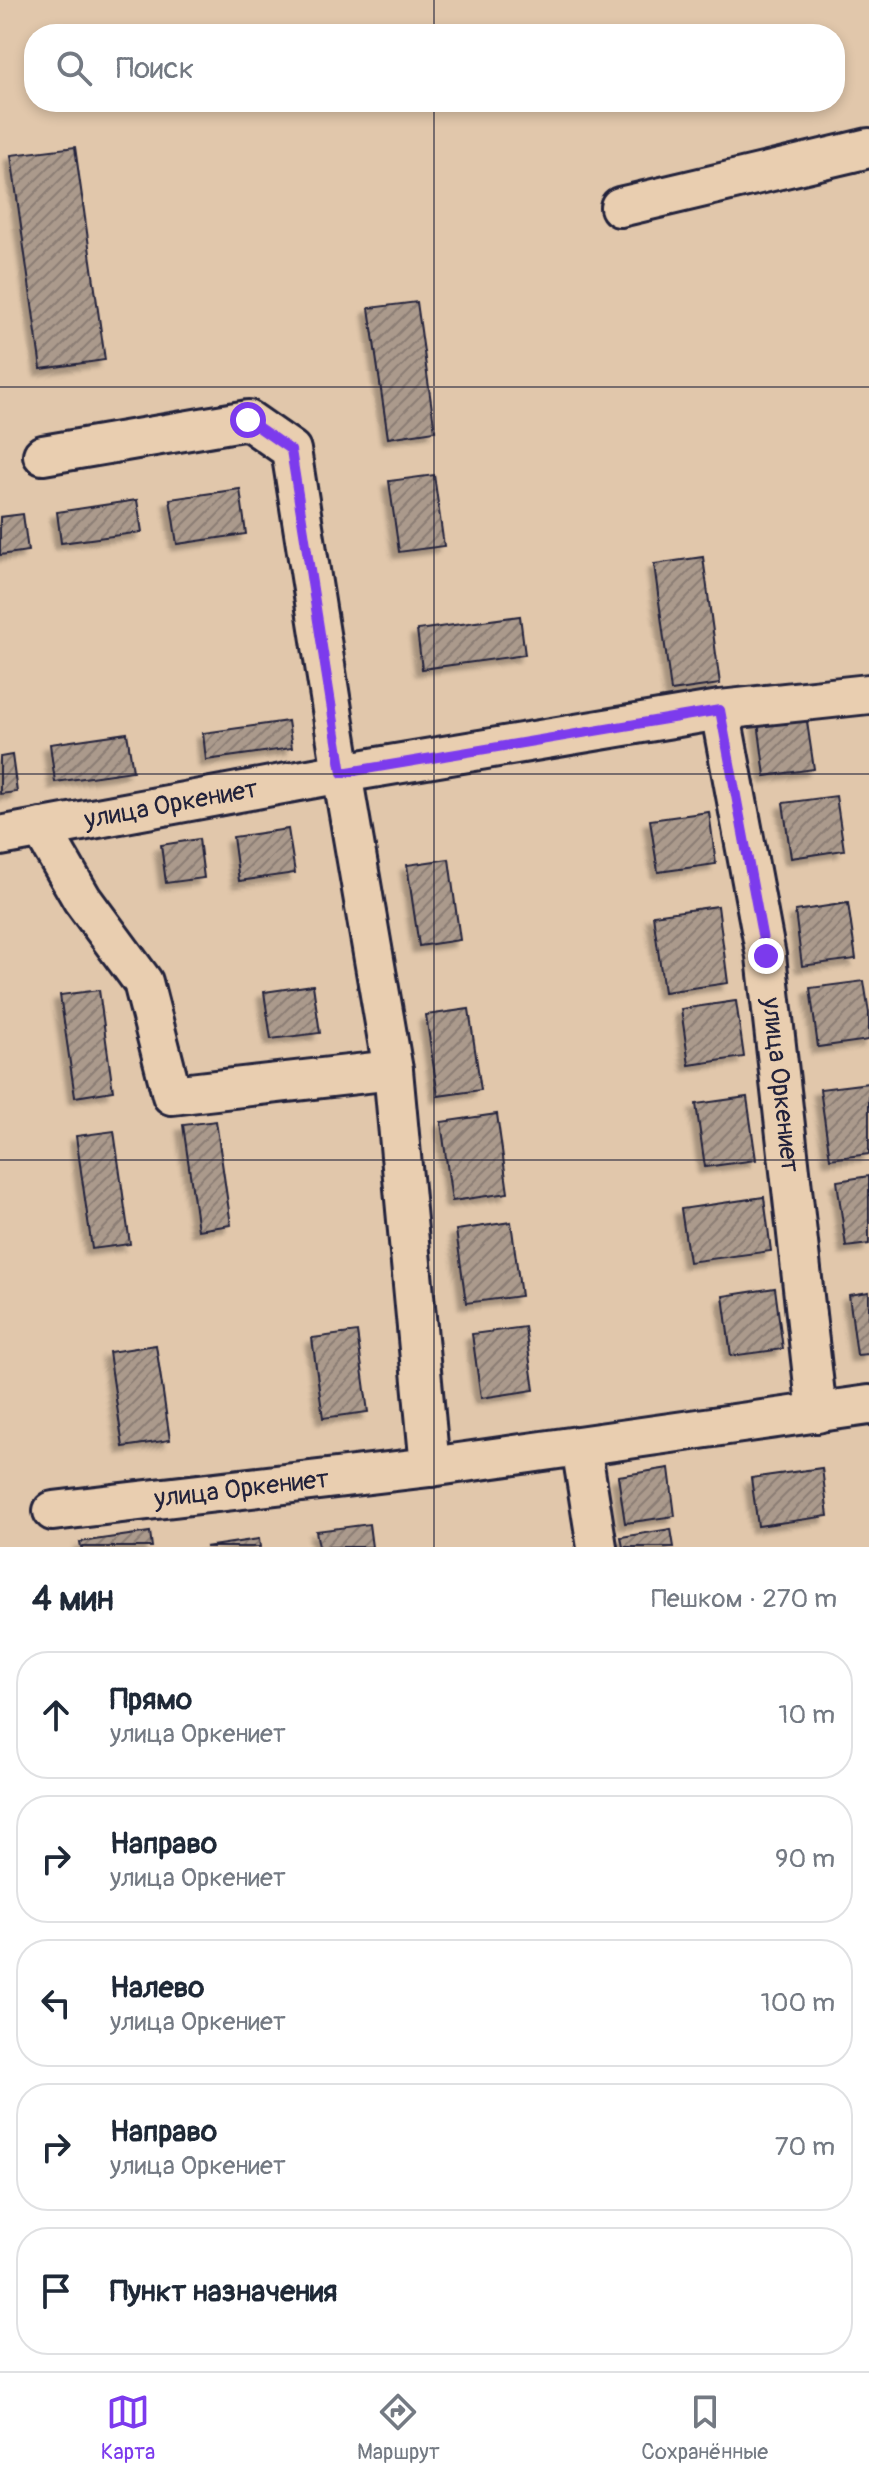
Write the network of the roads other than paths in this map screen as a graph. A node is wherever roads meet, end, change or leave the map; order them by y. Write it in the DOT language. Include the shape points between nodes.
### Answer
graph roads {
  1 [pos="869,148"];
  2 [pos="620,207"];
  3 [pos="43,455"];
  4 [pos="869,694"];
  5 [pos="720,710"];
  6 [pos="342,773"];
  7 [pos="41,828"];
  8 [pos="0,836"];
  9 [pos="393,1070"];
  10 [pos="869,1405"];
  11 [pos="817,1413"];
  12 [pos="581,1446"];
  13 [pos="430,1467"];
  14 [pos="53,1511"];
  15 [pos="597,1547"];
  1 -- 2 [label="street"];
  3 -- 6 [label="street" via="248,420 291,450"];
  4 -- 5 [label="street, улица Оркениет"];
  5 -- 6 [label="street, улица Оркениет"];
  5 -- 11 [label="street, улица Оркениет" via="766,956"];
  6 -- 7 [label="street, улица Оркениет"];
  6 -- 9 [label="street"];
  7 -- 8 [label="street, улица Оркениет"];
  7 -- 9 [label="street" via="82,899 143,982 172,1095"];
  9 -- 13 [label="street"];
  10 -- 11 [label="street, улица Оркениет"];
  11 -- 12 [label="street, улица Оркениет"];
  12 -- 13 [label="street, улица Оркениет"];
  12 -- 15 [label="street"];
  13 -- 14 [label="street, улица Оркениет"];
}
